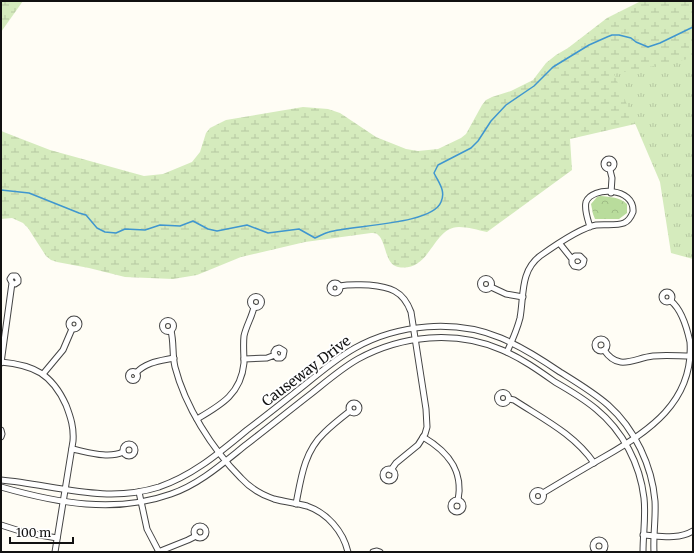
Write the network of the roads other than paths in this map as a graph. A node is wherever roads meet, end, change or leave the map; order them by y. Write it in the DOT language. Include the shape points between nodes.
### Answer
graph roads {
  1 [pos="610,170"];
  2 [pos="611,193"];
  3 [pos="590,227"];
  4 [pos="560,244"];
  5 [pos="572,259"];
  6 [pos="12,284"];
  7 [pos="340,286"];
  8 [pos="491,287"];
  9 [pos="523,297"];
  10 [pos="671,301"];
  11 [pos="254,307"];
  12 [pos="72,329"];
  13 [pos="414,329"];
  14 [pos="170,331"];
  15 [pos="416,340"];
  16 [pos="511,343"];
  17 [pos="604,350"];
  18 [pos="507,352"];
  19 [pos="275,355"];
  20 [pos="691,356"];
  21 [pos="174,358"];
  22 [pos="244,358"];
  23 [pos="1,363"];
  24 [pos="136,372"];
  25 [pos="43,374"];
  26 [pos="509,399"];
  27 [pos="350,411"];
  28 [pos="197,419"];
  29 [pos="1,430"];
  30 [pos="1,437"];
  31 [pos="423,437"];
  32 [pos="635,439"];
  33 [pos="626,444"];
  34 [pos="72,449"];
  35 [pos="123,452"];
  36 [pos="220,453"];
  37 [pos="226,461"];
  38 [pos="594,463"];
  39 [pos="391,470"];
  40 [pos="1,480"];
  41 [pos="1,487"];
  42 [pos="65,490"];
  43 [pos="139,492"];
  44 [pos="543,493"];
  45 [pos="458,500"];
  46 [pos="64,501"];
  47 [pos="141,502"];
  48 [pos="296,504"];
  49 [pos="1,525"];
  50 [pos="693,531"];
  51 [pos="643,535"];
  52 [pos="196,536"];
  53 [pos="654,536"];
  54 [pos="58,538"];
  55 [pos="56,552"];
  56 [pos="158,552"];
  57 [pos="348,552"];
  58 [pos="373,552"];
  59 [pos="380,552"];
  60 [pos="643,552"];
  61 [pos="654,552"];
  1 -- 2 [label="street"];
  2 -- 3 [label="street" via="597,192 586,202"];
  2 -- 3 [label="street" via="626,196 631,201 634,208 631,218 622,224"];
  3 -- 4 [label="street"];
  4 -- 5 [label="street"];
  4 -- 9 [label="street" via="541,255 531,265 526,273"];
  6 -- 23 [label="street"];
  7 -- 13 [label="street" via="381,286 395,290 409,306"];
  8 -- 9 [label="street" via="506,294"];
  9 -- 16 [label="street" via="517,329"];
  10 -- 20 [label="street" via="677,307 686,326"];
  11 -- 22 [label="street" via="244,336"];
  12 -- 25 [label="street" via="62,350"];
  13 -- 15 [label="street"];
  13 -- 16 [label="street, Causeway Drive" via="464,328 484,332"];
  13 -- 36 [label="street, Causeway Drive" via="371,341 341,356"];
  14 -- 21 [label="street"];
  15 -- 18 [label="street, Causeway Drive" via="465,339"];
  15 -- 31 [label="street" via="427,420"];
  15 -- 37 [label="street, Causeway Drive" via="385,347 366,354 348,365"];
  16 -- 18 [label="street"];
  16 -- 32 [label="street, Causeway Drive" via="600,398 620,418"];
  17 -- 20 [label="street" via="612,359 621,363 654,356"];
  18 -- 33 [label="street, Causeway Drive" via="593,407 607,419"];
  19 -- 22 [label="street" via="267,358"];
  20 -- 32 [label="street" via="687,383 676,404 659,422"];
  21 -- 24 [label="street" via="149,364"];
  21 -- 28 [label="street" via="180,382"];
  22 -- 28 [label="street" via="241,377 230,397"];
  23 -- 25 [label="street" via="25,365"];
  25 -- 34 [label="street" via="60,393 70,417"];
  26 -- 38 [label="street" via="567,434"];
  27 -- 48 [label="street" via="326,430 313,446 303,470"];
  28 -- 36 [label="street"];
  29 -- 30 [label="street"];
  31 -- 39 [label="street"];
  31 -- 45 [label="street" via="438,446 452,462 458,481"];
  32 -- 33 [label="street"];
  32 -- 53 [label="street, Causeway Drive" via="652,480 655,502"];
  33 -- 38 [label="street"];
  33 -- 51 [label="street, Causeway Drive" via="637,467 642,488"];
  34 -- 35 [label="street" via="116,456"];
  34 -- 42 [label="street"];
  36 -- 37 [label="street"];
  36 -- 43 [label="street, Causeway Drive" via="182,477"];
  37 -- 47 [label="street, Causeway Drive" via="188,486 161,498"];
  37 -- 48 [label="street" via="253,489 275,499"];
  38 -- 44 [label="street"];
  40 -- 42 [label="street, Causeway Drive"];
  41 -- 46 [label="street, Causeway Drive"];
  42 -- 43 [label="street, Causeway Drive" via="101,495"];
  42 -- 46 [label="street"];
  43 -- 47 [label="street"];
  46 -- 47 [label="street, Causeway Drive" via="100,505"];
  46 -- 54 [label="street"];
  47 -- 56 [label="street" via="147,529"];
  48 -- 57 [label="street" via="316,510 328,519 342,536"];
  49 -- 54 [label="street"];
  50 -- 53 [label="street" via="680,536"];
  51 -- 53 [label="street"];
  51 -- 60 [label="street, Causeway Drive"];
  52 -- 56 [label="street"];
  53 -- 61 [label="street, Causeway Drive"];
  54 -- 55 [label="street"];
  58 -- 59 [label="street"];
}
